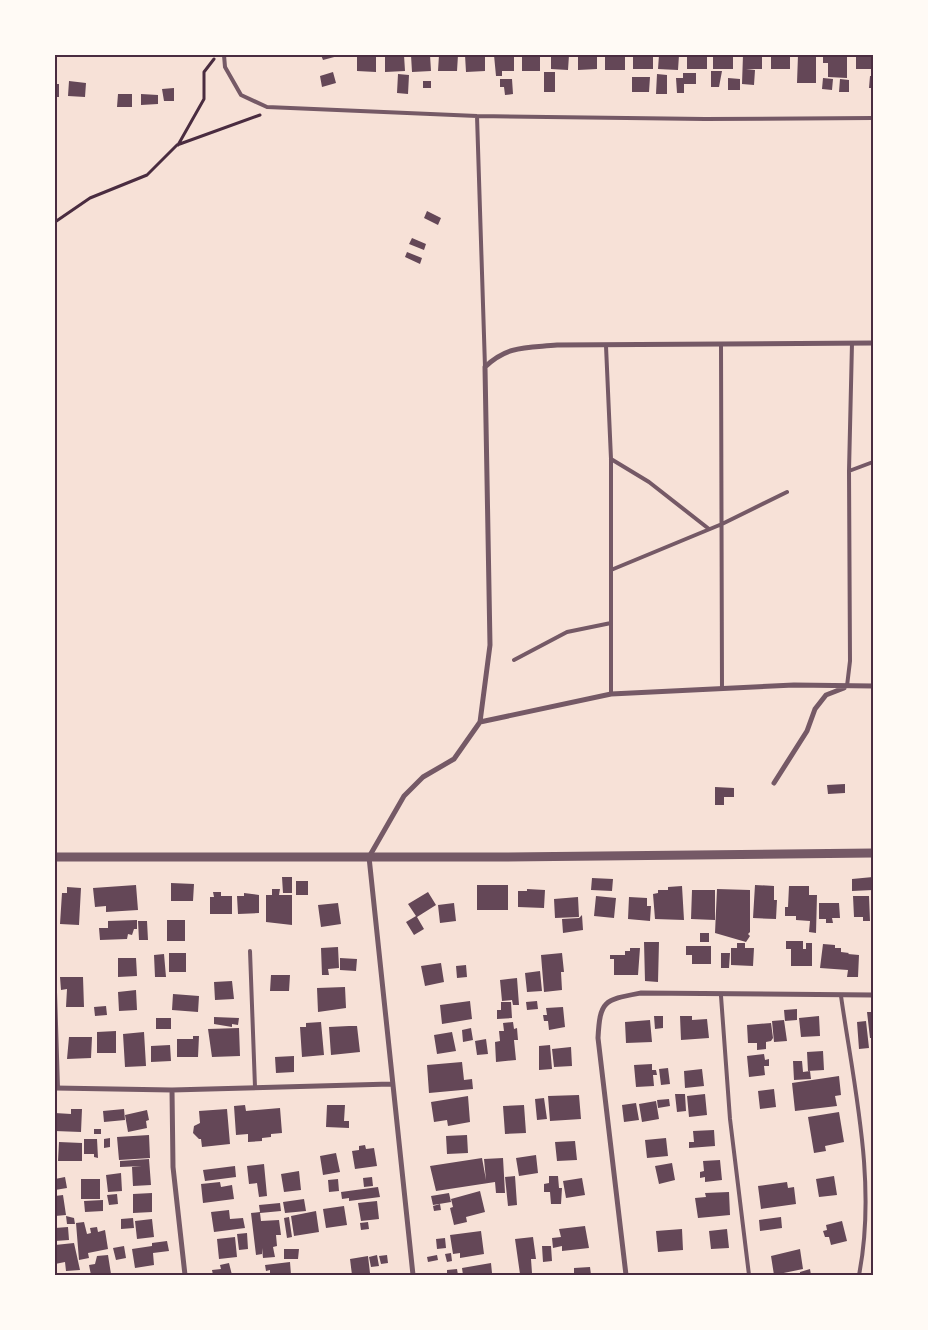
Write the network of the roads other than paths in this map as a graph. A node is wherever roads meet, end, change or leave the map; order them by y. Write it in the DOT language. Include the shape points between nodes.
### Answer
graph roads {
  1 [pos="224,55"];
  2 [pos="477,116"];
  3 [pos="873,118"];
  4 [pos="852,343"];
  5 [pos="873,343"];
  6 [pos="721,345"];
  7 [pos="606,346"];
  8 [pos="485,367"];
  9 [pos="612,459"];
  10 [pos="873,462"];
  11 [pos="849,471"];
  12 [pos="787,492"];
  13 [pos="722,524"];
  14 [pos="709,529"];
  15 [pos="611,570"];
  16 [pos="611,623"];
  17 [pos="514,660"];
  18 [pos="847,686"];
  19 [pos="873,686"];
  20 [pos="722,688"];
  21 [pos="610,694"];
  22 [pos="480,722"];
  23 [pos="774,783"];
  24 [pos="873,852"];
  25 [pos="55,857"];
  26 [pos="369,857"];
  27 [pos="250,951"];
  28 [pos="55,992"];
  29 [pos="873,995"];
  30 [pos="721,996"];
  31 [pos="841,996"];
  32 [pos="391,1084"];
  33 [pos="57,1088"];
  34 [pos="254,1088"];
  35 [pos="172,1090"];
  36 [pos="185,1275"];
  37 [pos="413,1275"];
  38 [pos="626,1275"];
  39 [pos="749,1275"];
  40 [pos="859,1275"];
  1 -- 2 [label="lane" via="224,67 241,96 267,108"];
  2 -- 3 [label="lane"];
  2 -- 8 [label="lane"];
  4 -- 5 [label="street"];
  4 -- 6 [label="street"];
  4 -- 11 [label="lane"];
  6 -- 7 [label="street"];
  6 -- 13 [label="lane"];
  7 -- 8 [label="street" via="512,349 498,354"];
  7 -- 9 [label="lane"];
  8 -- 22 [label="street" via="490,645"];
  9 -- 14 [label="lane" via="649,482"];
  9 -- 15 [label="lane"];
  10 -- 11 [label="lane"];
  11 -- 18 [label="lane" via="850,661"];
  12 -- 13 [label="lane"];
  13 -- 14 [label="lane"];
  13 -- 20 [label="lane"];
  14 -- 15 [label="lane"];
  15 -- 16 [label="lane"];
  16 -- 17 [label="lane" via="567,632"];
  16 -- 21 [label="lane"];
  18 -- 19 [label="street"];
  18 -- 20 [label="street"];
  18 -- 23 [label="street" via="826,695 815,709 807,731"];
  20 -- 21 [label="street"];
  21 -- 22 [label="street"];
  22 -- 26 [label="street" via="454,758 423,777 404,796"];
  24 -- 26 [label="street"];
  25 -- 26 [label="street"];
  26 -- 32 [label="street"];
  27 -- 34 [label="lane"];
  28 -- 33 [label="lane"];
  29 -- 31 [label="street"];
  30 -- 31 [label="street"];
  30 -- 38 [label="street" via="633,995 609,1001 599,1016 598,1038"];
  30 -- 39 [label="lane" via="730,1119"];
  31 -- 40 [label="lane" via="866,1181 865,1238"];
  32 -- 34 [label="street"];
  32 -- 37 [label="street"];
  33 -- 35 [label="street"];
  34 -- 35 [label="street"];
  35 -- 36 [label="street" via="173,1167"];
}
